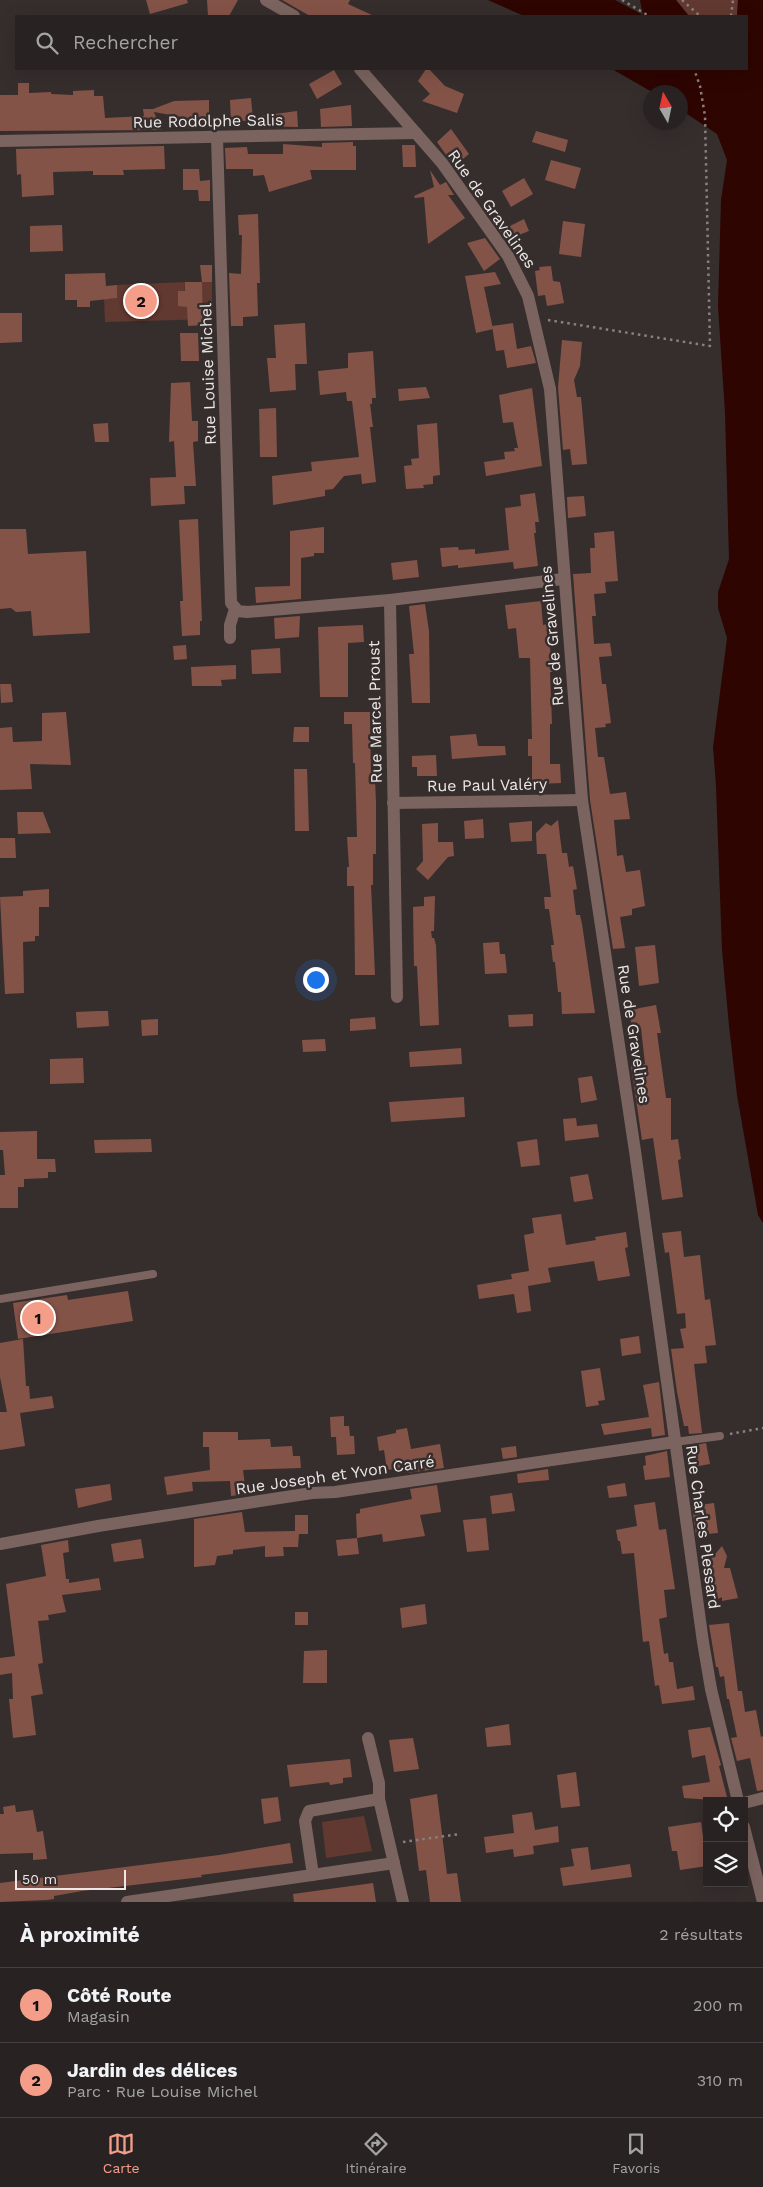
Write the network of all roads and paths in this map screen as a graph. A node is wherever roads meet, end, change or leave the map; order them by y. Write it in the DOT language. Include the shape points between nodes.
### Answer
graph roads {
  1 [pos="266,0"];
  2 [pos="622,0"];
  3 [pos="682,0"];
  4 [pos="733,0"];
  5 [pos="292,15"];
  6 [pos="648,15"];
  7 [pos="699,15"];
  8 [pos="731,15"];
  9 [pos="361,70"];
  10 [pos="694,70"];
  11 [pos="416,133"];
  12 [pos="217,137"];
  13 [pos="0,141"];
  14 [pos="534,317"];
  15 [pos="563,579"];
  16 [pos="390,600"];
  17 [pos="235,609"];
  18 [pos="230,638"];
  19 [pos="582,800"];
  20 [pos="393,803"];
  21 [pos="397,997"];
  22 [pos="650,1255"];
  23 [pos="153,1274"];
  24 [pos="0,1299"];
  25 [pos="763,1428"];
  26 [pos="720,1436"];
  27 [pos="675,1442"];
  28 [pos="0,1544"];
  29 [pos="368,1738"];
  30 [pos="737,1797"];
  31 [pos="763,1798"];
  32 [pos="379,1799"];
  33 [pos="748,1802"];
  34 [pos="460,1834"];
  35 [pos="748,1842"];
  36 [pos="390,1844"];
  37 [pos="394,1863"];
  38 [pos="313,1875"];
  39 [pos="127,1902"];
  40 [pos="403,1902"];
  41 [pos="763,1902"];
  1 -- 5 [label="street"];
  2 -- 6 [label="path"];
  3 -- 7 [label="path"];
  4 -- 8 [label="path"];
  9 -- 11 [label="street, Rue de Gravelines"];
  10 -- 14 [label="path" via="705,116 710,346"];
  11 -- 12 [label="street, Rue Rodolphe Salis"];
  11 -- 14 [label="street, Rue de Gravelines" via="442,163 508,256 523,282"];
  12 -- 13 [label="street, Rue Rodolphe Salis"];
  12 -- 17 [label="street, Rue Louise Michel" via="230,598"];
  14 -- 15 [label="street, Rue de Gravelines" via="550,389"];
  15 -- 16 [label="street"];
  15 -- 19 [label="street, Rue de Gravelines"];
  16 -- 17 [label="street" via="247,612"];
  16 -- 20 [label="street, Rue Marcel Proust"];
  17 -- 18 [label="street, Rue Louise Michel"];
  19 -- 20 [label="street, Rue Paul Valéry"];
  19 -- 22 [label="street, Rue de Gravelines"];
  20 -- 21 [label="street, Rue Marcel Proust"];
  22 -- 27 [label="street, Rue Charles Plessard"];
  23 -- 24 [label="lane"];
  25 -- 26 [label="path"];
  26 -- 27 [label="lane"];
  27 -- 28 [label="street, Rue Joseph et Yvon Carré" via="292,1496"];
  27 -- 30 [label="street, Rue Charles Plessard" via="708,1670"];
  29 -- 32 [label="street" via="379,1783"];
  31 -- 33 [label="street"];
  32 -- 36 [label="street"];
  32 -- 38 [label="street" via="309,1810 305,1821"];
  34 -- 36 [label="path"];
  35 -- 41 [label="street"];
  36 -- 37 [label="street"];
  37 -- 38 [label="street"];
  37 -- 40 [label="street"];
  38 -- 39 [label="street"];
}
